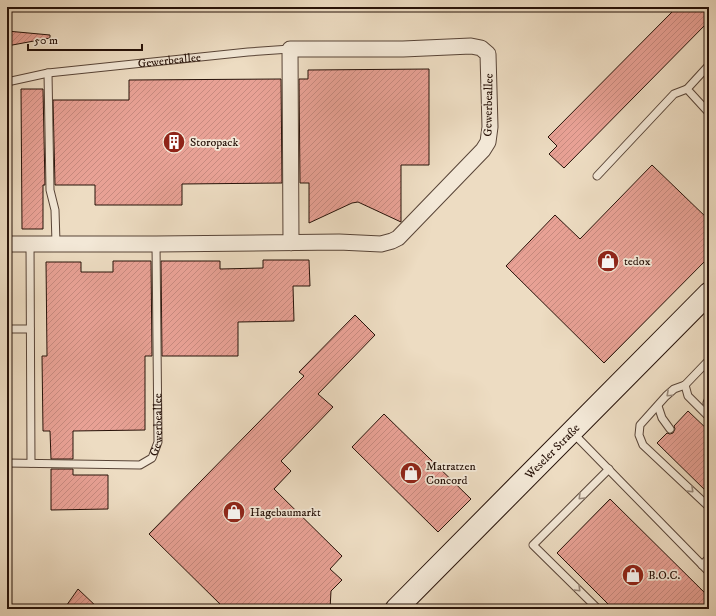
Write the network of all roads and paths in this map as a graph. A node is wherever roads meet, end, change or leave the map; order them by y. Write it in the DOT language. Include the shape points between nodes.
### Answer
graph roads {
  1 [pos="290,49"];
  2 [pos="709,65"];
  3 [pos="48,73"];
  4 [pos="7,82"];
  5 [pos="687,89"];
  6 [pos="709,113"];
  7 [pos="597,176"];
  8 [pos="30,243"];
  9 [pos="56,243"];
  10 [pos="291,243"];
  11 [pos="7,244"];
  12 [pos="156,244"];
  13 [pos="709,293"];
  14 [pos="7,329"];
  15 [pos="30,329"];
  16 [pos="709,360"];
  17 [pos="685,385"];
  18 [pos="709,398"];
  19 [pos="658,406"];
  20 [pos="708,416"];
  21 [pos="670,429"];
  22 [pos="572,432"];
  23 [pos="7,463"];
  24 [pos="31,463"];
  25 [pos="608,469"];
  26 [pos="709,507"];
  27 [pos="709,558"];
  28 [pos="702,565"];
  29 [pos="709,572"];
  30 [pos="396,609"];
  31 [pos="598,609"];
  1 -- 3 [label="lane, Gewerbeallee"];
  1 -- 10 [label="street"];
  1 -- 10 [label="street, Gewerbeallee" via="472,46 481,48 488,54 490,127 488,142 483,150 398,238 381,244"];
  2 -- 5 [label="lane"];
  3 -- 4 [label="lane, Gewerbeallee"];
  3 -- 9 [label="lane" via="50,190 55,210"];
  5 -- 6 [label="lane"];
  5 -- 7 [label="lane" via="674,94"];
  8 -- 9 [label="street, Gewerbeallee"];
  8 -- 11 [label="street, Gewerbeallee"];
  8 -- 15 [label="lane"];
  9 -- 12 [label="street, Gewerbeallee"];
  10 -- 12 [label="street, Gewerbeallee"];
  12 -- 24 [label="lane, Gewerbeallee" via="158,442 152,458 140,465"];
  13 -- 22 [label="main road, Weseler Straße"];
  14 -- 15 [label="lane"];
  15 -- 24 [label="lane"];
  16 -- 17 [label="lane"];
  17 -- 19 [label="lane, one-way" via="674,389"];
  17 -- 20 [label="lane" via="688,396"];
  18 -- 20 [label="lane"];
  19 -- 21 [label="lane" via="662,418"];
  19 -- 26 [label="lane, one-way" via="640,425 639,435 643,445"];
  22 -- 25 [label="lane"];
  22 -- 30 [label="main road, Weseler Straße"];
  23 -- 24 [label="lane, Gewerbeallee"];
  25 -- 28 [label="lane"];
  25 -- 31 [label="lane, one-way" via="533,545"];
  27 -- 28 [label="lane"];
  28 -- 29 [label="lane"];
}
